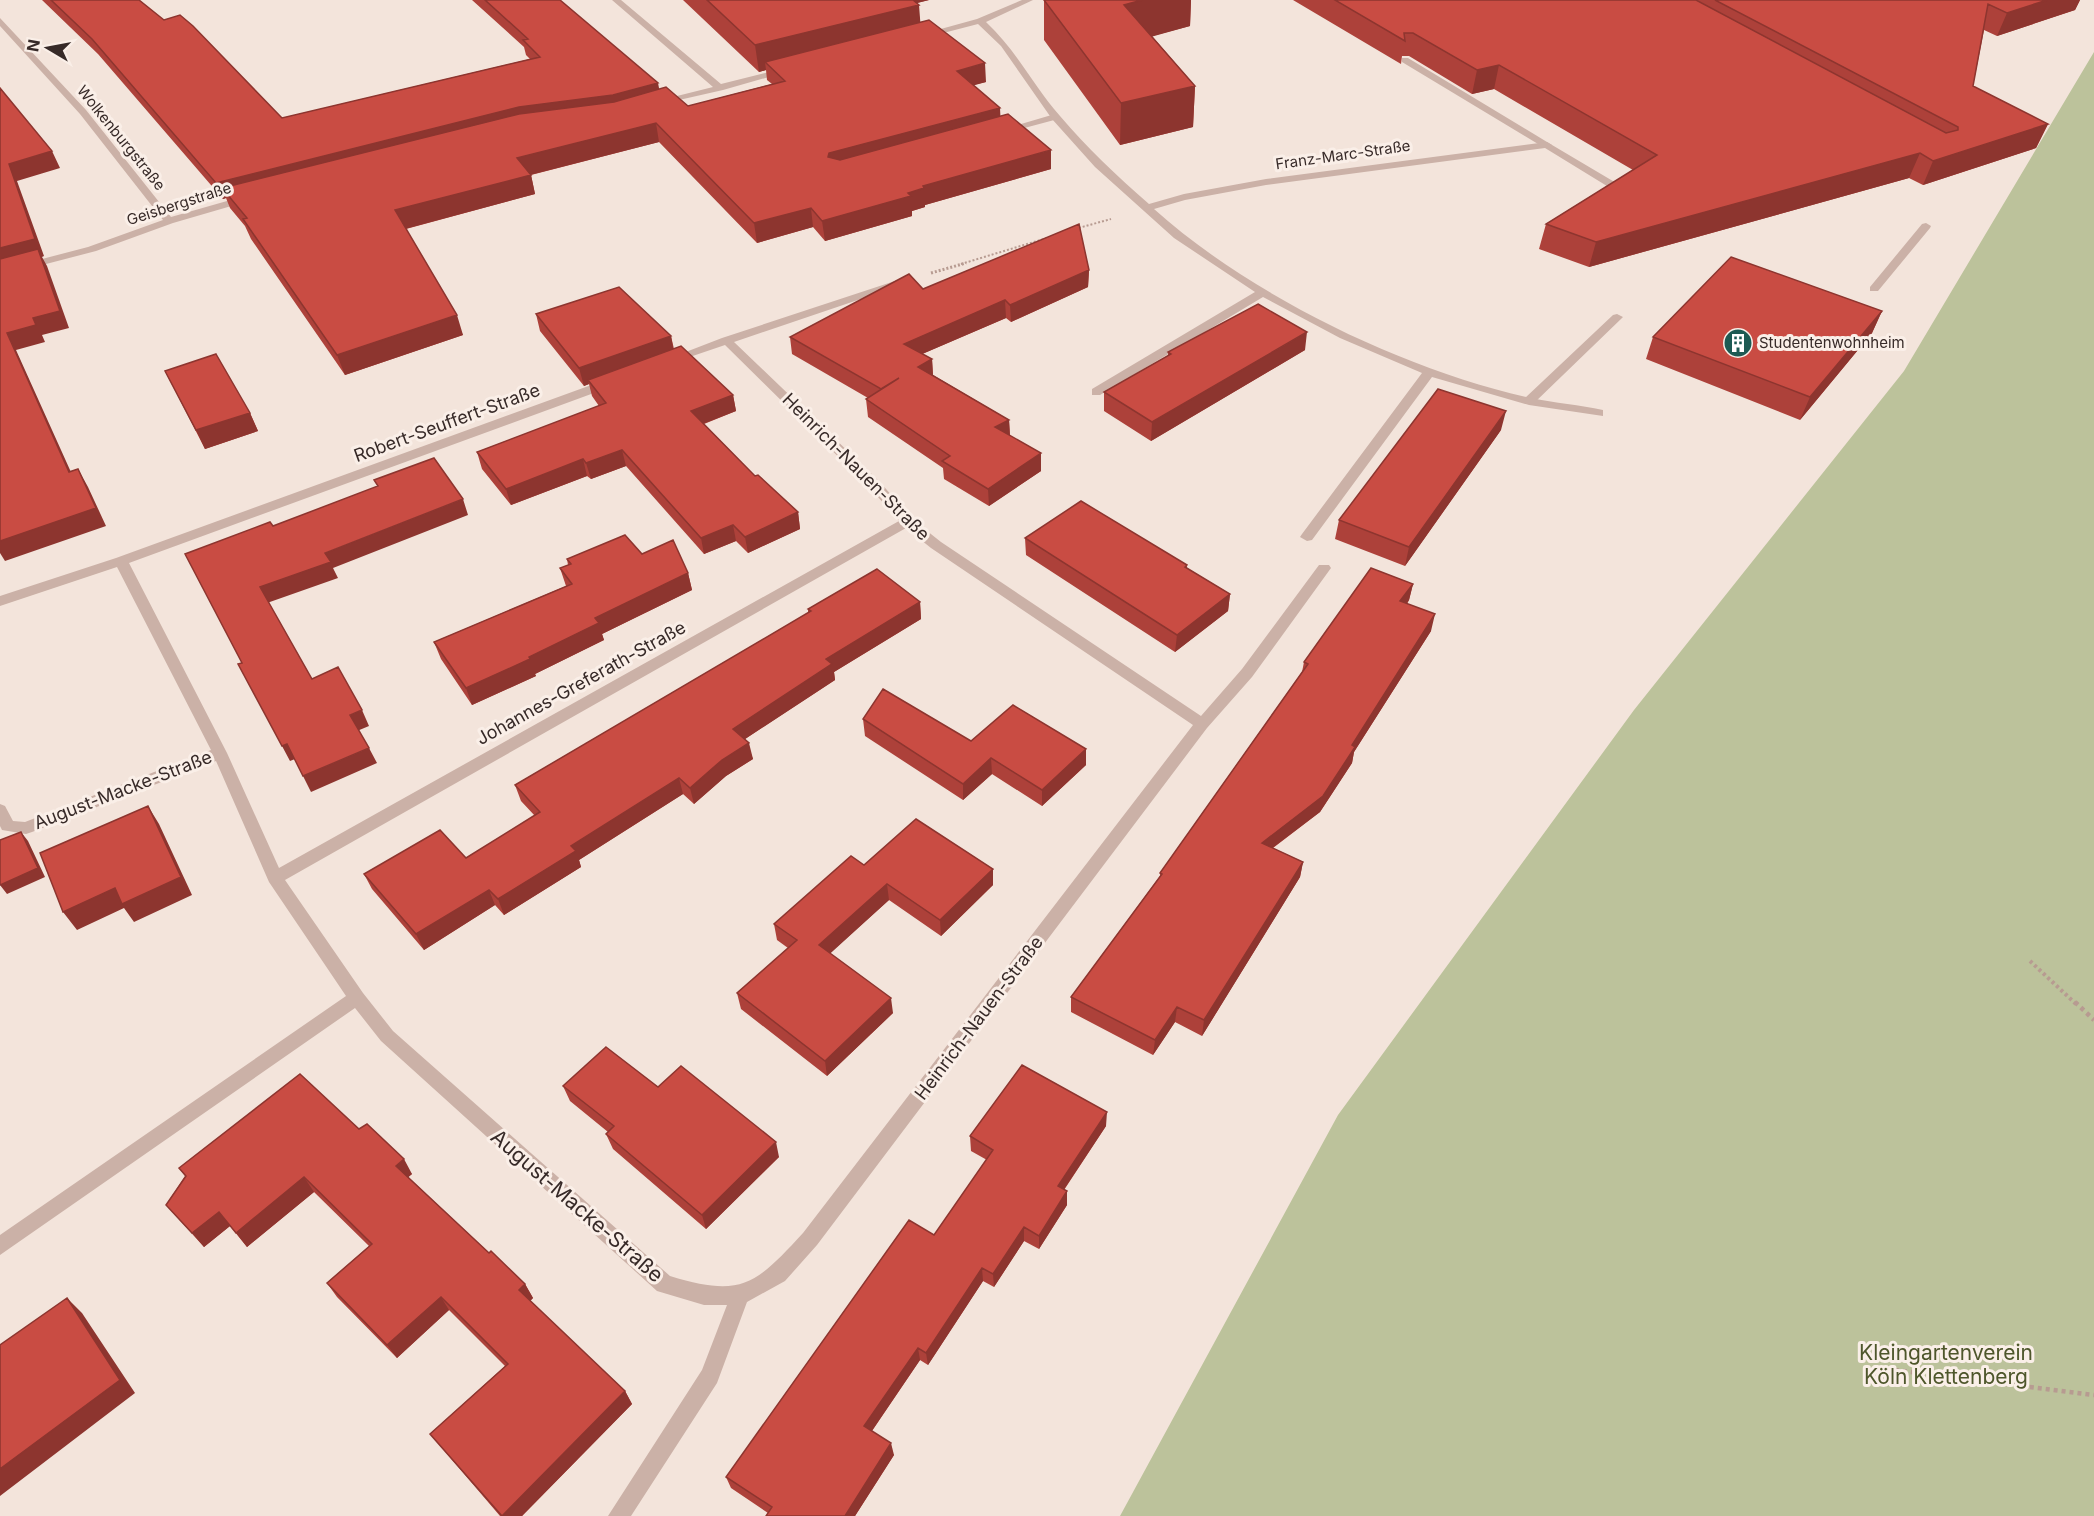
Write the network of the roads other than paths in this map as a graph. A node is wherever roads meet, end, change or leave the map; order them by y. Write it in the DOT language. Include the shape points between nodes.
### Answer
graph roads {
  1 [pos="616,0"];
  2 [pos="1029,0"];
  3 [pos="0,21"];
  4 [pos="980,21"];
  5 [pos="912,38"];
  6 [pos="1405,60"];
  7 [pos="799,67"];
  8 [pos="720,88"];
  9 [pos="648,107"];
  10 [pos="1055,117"];
  11 [pos="986,135"];
  12 [pos="1547,145"];
  13 [pos="1624,192"];
  14 [pos="262,195"];
  15 [pos="1146,208"];
  16 [pos="169,221"];
  17 [pos="1926,226"];
  18 [pos="0,273"];
  19 [pos="907,280"];
  20 [pos="1874,289"];
  21 [pos="1263,292"];
  22 [pos="1617,317"];
  23 [pos="726,340"];
  24 [pos="659,364"];
  25 [pos="1430,372"];
  26 [pos="625,377"];
  27 [pos="1096,392"];
  28 [pos="1529,401"];
  29 [pos="1599,413"];
  30 [pos="907,522"];
  31 [pos="1307,537"];
  32 [pos="121,561"];
  33 [pos="1324,568"];
  34 [pos="0,601"];
  35 [pos="1202,724"];
  36 [pos="220,753"];
  37 [pos="0,810"];
  38 [pos="275,878"];
  39 [pos="357,998"];
  40 [pos="0,1246"];
  41 [pos="741,1296"];
  42 [pos="619,1516"];
  1 -- 8 [label="street"];
  2 -- 4 [label="street"];
  3 -- 16 [label="street, Wolkenburgstraße" via="83,112"];
  4 -- 5 [label="street"];
  4 -- 10 [label="street" via="1004,44"];
  6 -- 12 [label="street"];
  7 -- 8 [label="street"];
  8 -- 9 [label="street"];
  10 -- 11 [label="street"];
  10 -- 15 [label="street"];
  12 -- 13 [label="street"];
  12 -- 15 [label="street, Franz-Marc-Straße" via="1266,182"];
  14 -- 16 [label="street, Geisbergstraße"];
  15 -- 21 [label="street" via="1178,236"];
  16 -- 18 [label="street, Geisbergstraße" via="92,249"];
  17 -- 20 [label="street"];
  19 -- 23 [label="street"];
  21 -- 25 [label="street" via="1344,336"];
  21 -- 27 [label="street"];
  22 -- 28 [label="street"];
  23 -- 24 [label="street"];
  23 -- 30 [label="street, Heinrich-Nauen-Straße" via="875,485"];
  25 -- 28 [label="street"];
  25 -- 31 [label="street"];
  26 -- 32 [label="street, Robert-Seuffert-Straße"];
  28 -- 29 [label="street"];
  30 -- 35 [label="street, Heinrich-Nauen-Straße"];
  30 -- 38 [label="street, Johannes-Greferath-Straße"];
  32 -- 34 [label="street, Robert-Seuffert-Straße"];
  32 -- 36 [label="street, August-Macke-Straße"];
  33 -- 35 [label="street, Heinrich-Nauen-Straße" via="1247,673"];
  35 -- 41 [label="street, Heinrich-Nauen-Straße" via="810,1239 778,1274"];
  36 -- 37 [label="street, August-Macke-Straße" via="26,828 8,826"];
  36 -- 38 [label="street, August-Macke-Straße"];
  38 -- 39 [label="street, August-Macke-Straße"];
  39 -- 40 [label="street"];
  39 -- 41 [label="street, August-Macke-Straße" via="387,1036 664,1284 704,1296"];
  41 -- 42 [label="street" via="710,1376"];
}
